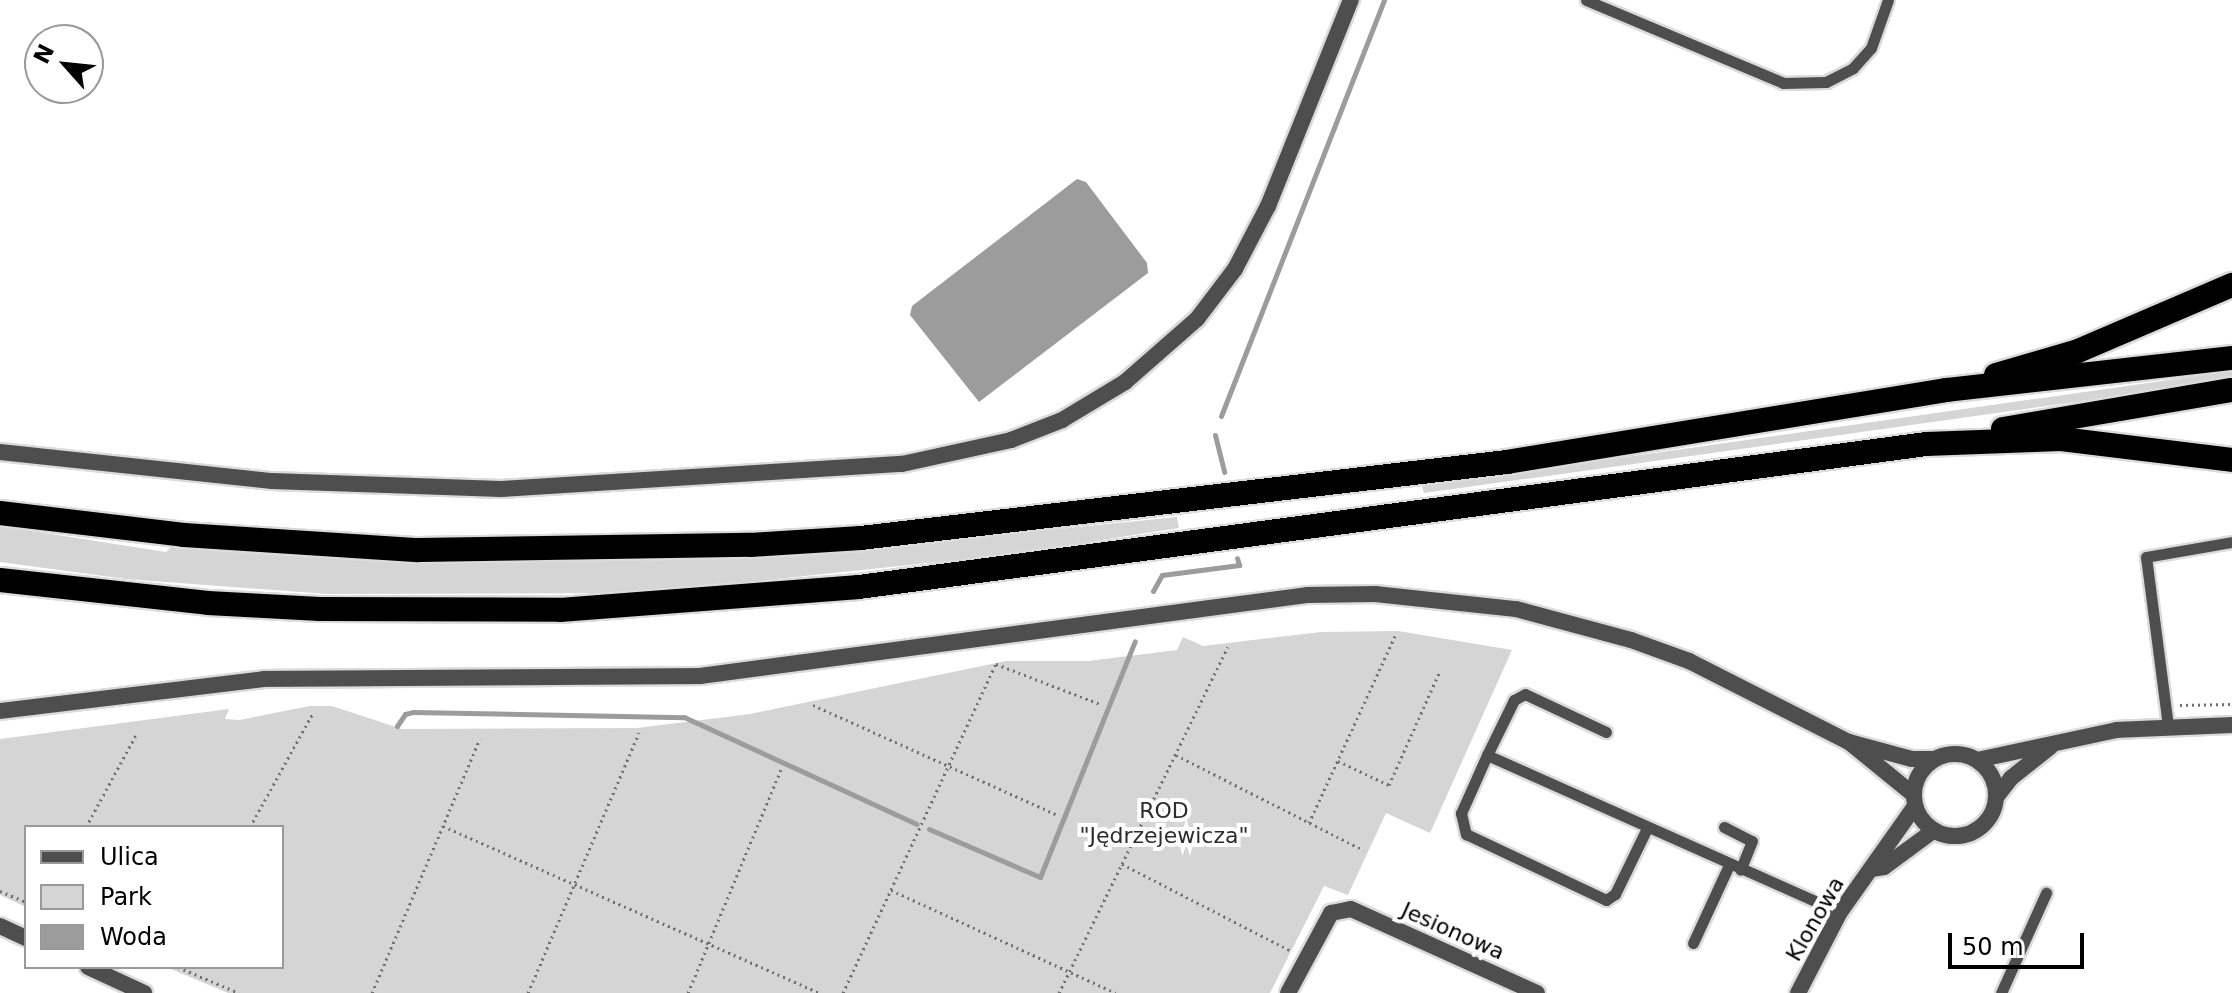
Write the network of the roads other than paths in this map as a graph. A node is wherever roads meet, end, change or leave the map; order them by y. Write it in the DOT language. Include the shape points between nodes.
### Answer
graph roads {
  1 [pos="1351,0"];
  2 [pos="1586,0"];
  3 [pos="1888,0"];
  4 [pos="2232,285"];
  5 [pos="2232,358"];
  6 [pos="1946,390"];
  7 [pos="2232,390"];
  8 [pos="1926,444"];
  9 [pos="0,452"];
  10 [pos="2232,460"];
  11 [pos="0,513"];
  12 [pos="2232,542"];
  13 [pos="0,580"];
  14 [pos="0,711"];
  15 [pos="2232,725"];
  16 [pos="2168,726"];
  17 [pos="1606,732"];
  18 [pos="1849,742"];
  19 [pos="2050,747"];
  20 [pos="1487,755"];
  21 [pos="1935,759"];
  22 [pos="1977,760"];
  23 [pos="1997,796"];
  24 [pos="1914,800"];
  25 [pos="1724,827"];
  26 [pos="1647,828"];
  27 [pos="1933,831"];
  28 [pos="1734,867"];
  29 [pos="1872,869"];
  30 [pos="2046,893"];
  31 [pos="1840,912"];
  32 [pos="0,926"];
  33 [pos="24,937"];
  34 [pos="1693,943"];
  35 [pos="92,969"];
  36 [pos="144,993"];
  37 [pos="1288,993"];
  38 [pos="1537,993"];
  39 [pos="1798,993"];
  40 [pos="2001,993"];
  1 -- 9 [label="street" via="1268,206 1235,269 1197,319 1125,382 1062,420 1011,440 902,464 501,489 272,481"];
  2 -- 3 [label="lane" via="1783,83 1826,82 1853,68 1871,48"];
  4 -- 6 [label="highway" via="2078,351"];
  5 -- 6 [label="highway"];
  6 -- 11 [label="highway" via="1507,462 861,538 750,545 390,549 199,536"];
  7 -- 8 [label="highway" via="2116,406"];
  8 -- 10 [label="highway" via="2061,439"];
  8 -- 13 [label="highway" via="745,599 443,613 208,603"];
  12 -- 16 [label="lane" via="2146,557"];
  14 -- 18 [label="street" via="264,679 700,676 1307,595 1375,594 1471,602 1589,627 1689,661"];
  15 -- 16 [label="street"];
  16 -- 19 [label="street" via="2117,730"];
  17 -- 20 [label="lane" via="1525,694 1514,700"];
  18 -- 21 [label="street" via="1912,759"];
  18 -- 24 [label="street"];
  19 -- 22 [label="street"];
  19 -- 23 [label="street"];
  20 -- 26 [label="lane"];
  20 -- 26 [label="lane" via="1461,813 1466,834 1606,900 1615,894"];
  21 -- 22 [label="street" via="1956,754"];
  21 -- 24 [label="street" via="1919,774"];
  22 -- 23 [label="street" via="1992,775"];
  23 -- 27 [label="street" via="1991,817 1975,832 1954,837"];
  24 -- 27 [label="street"];
  24 -- 29 [label="street, Klonowa"];
  25 -- 28 [label="lane" via="1752,841"];
  26 -- 28 [label="lane"];
  27 -- 29 [label="street, Klonowa" via="1884,867"];
  28 -- 31 [label="lane"];
  28 -- 34 [label="lane"];
  29 -- 31 [label="street, Klonowa"];
  30 -- 40 [label="lane"];
  31 -- 39 [label="street, Klonowa"];
  32 -- 33 [label="street"];
  35 -- 36 [label="street"];
  37 -- 38 [label="street, Jesionowa" via="1331,913 1351,909"];
}
